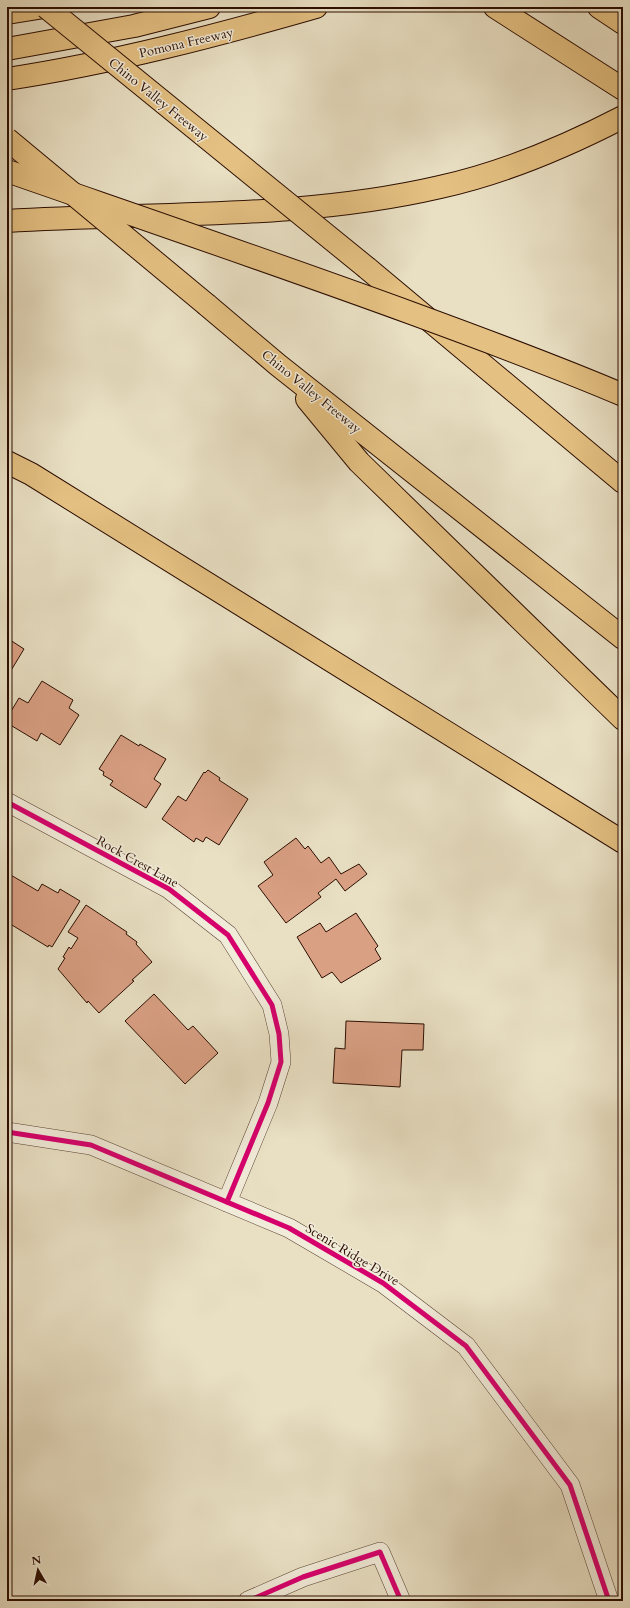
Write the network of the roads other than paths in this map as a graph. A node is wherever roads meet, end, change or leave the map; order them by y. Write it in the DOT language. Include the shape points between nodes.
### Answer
graph roads {
  1 [pos="45,7"];
  2 [pos="209,7"];
  3 [pos="316,7"];
  4 [pos="496,7"];
  5 [pos="599,7"];
  6 [pos="7,13"];
  7 [pos="623,23"];
  8 [pos="7,49"];
  9 [pos="7,79"];
  10 [pos="623,89"];
  11 [pos="623,117"];
  12 [pos="7,139"];
  13 [pos="7,171"];
  14 [pos="7,222"];
  15 [pos="278,364"];
  16 [pos="623,395"];
  17 [pos="7,462"];
  18 [pos="623,482"];
  19 [pos="623,638"];
  20 [pos="623,719"];
  21 [pos="7,802"];
  22 [pos="623,842"];
  23 [pos="7,1132"];
  24 [pos="227,1202"];
  25 [pos="248,1601"];
  26 [pos="401,1601"];
  27 [pos="609,1601"];
  1 -- 6 [label="main road"];
  1 -- 18 [label="main road, Chino Valley Freeway, bridge" via="367,268"];
  2 -- 8 [label="main road" via="134,26"];
  3 -- 9 [label="main road, Pomona Freeway" via="158,49"];
  4 -- 10 [label="main road"];
  5 -- 7 [label="main road"];
  11 -- 14 [label="main road" via="537,157 441,187 392,197 227,213"];
  12 -- 15 [label="main road, Chino Valley Freeway, bridge"];
  13 -- 16 [label="main road, bridge" via="358,294"];
  15 -- 19 [label="main road, Chino Valley Freeway"];
  15 -- 20 [label="main road" via="359,462"];
  17 -- 22 [label="main road" via="31,474"];
  21 -- 24 [label="street, Rock Crest Lane" via="169,889 228,935 272,1005 279,1034 281,1062 268,1103"];
  23 -- 24 [label="street, Scenic Ridge Drive" via="90,1145"];
  24 -- 27 [label="street, Scenic Ridge Drive" via="289,1228 383,1283 466,1346 570,1485"];
  25 -- 26 [label="street" via="303,1577 380,1552"];
}
